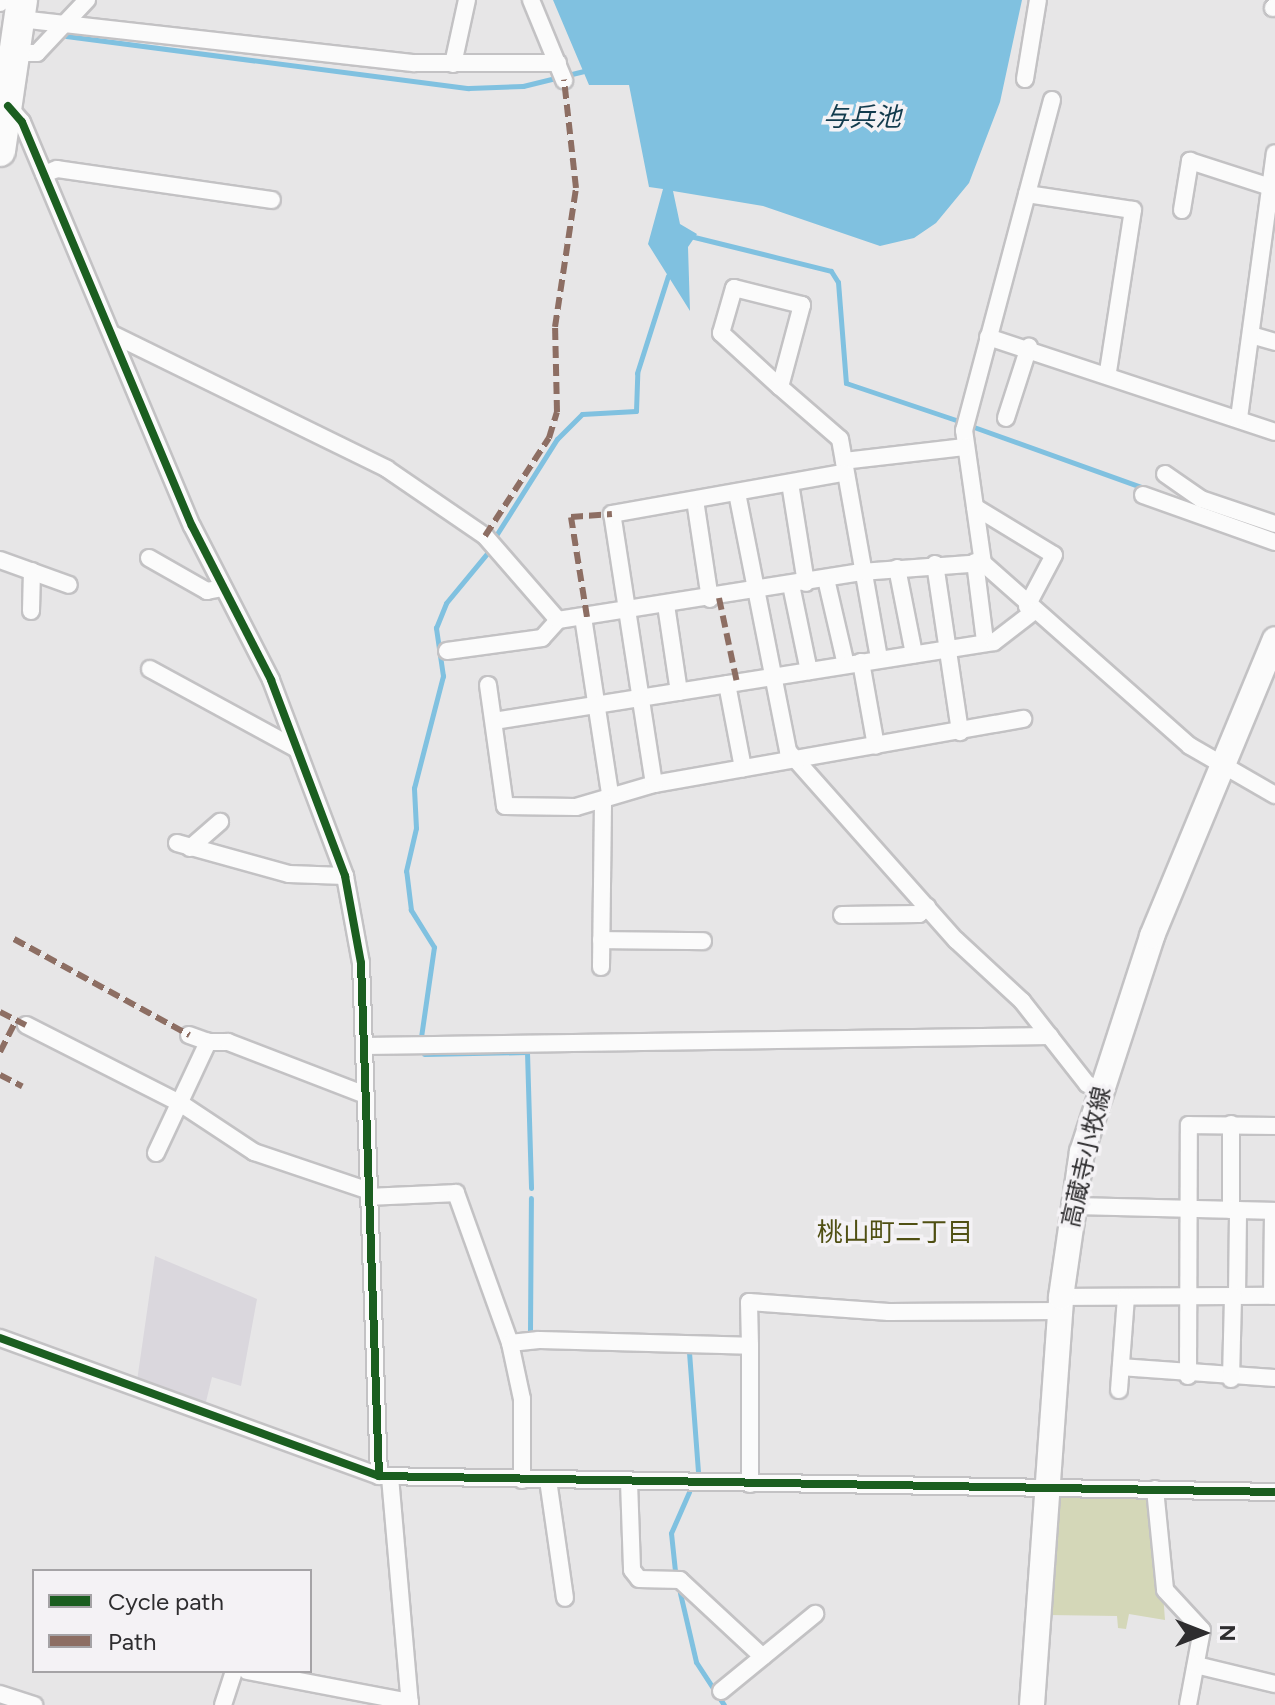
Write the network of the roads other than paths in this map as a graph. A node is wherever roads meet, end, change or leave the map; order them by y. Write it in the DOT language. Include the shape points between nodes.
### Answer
graph roads {
  1 [pos="87,0"];
  2 [pos="467,0"];
  3 [pos="531,0"];
  4 [pos="1038,0"];
  5 [pos="12,4"];
  6 [pos="67,21"];
  7 [pos="15,53"];
  8 [pos="558,63"];
  9 [pos="453,64"];
  10 [pos="1025,79"];
  11 [pos="564,80"];
  12 [pos="1052,100"];
  13 [pos="3,128"];
  14 [pos="1275,153"];
  15 [pos="44,174"];
  16 [pos="1027,194"];
  17 [pos="1271,195"];
  18 [pos="272,200"];
  19 [pos="1182,210"];
  20 [pos="112,334"];
  21 [pos="1251,335"];
  22 [pos="988,337"];
  23 [pos="1275,342"];
  24 [pos="1029,347"];
  25 [pos="1108,371"];
  26 [pos="780,387"];
  27 [pos="1006,418"];
  28 [pos="1239,418"];
  29 [pos="1275,432"];
  30 [pos="965,447"];
  31 [pos="844,467"];
  32 [pos="1165,474"];
  33 [pos="790,483"];
  34 [pos="737,493"];
  35 [pos="1143,495"];
  36 [pos="695,500"];
  37 [pos="975,507"];
  38 [pos="1275,524"];
  39 [pos="1275,542"];
  40 [pos="149,558"];
  41 [pos="0,560"];
  42 [pos="979,562"];
  43 [pos="935,564"];
  44 [pos="897,568"];
  45 [pos="32,571"];
  46 [pos="861,572"];
  47 [pos="826,579"];
  48 [pos="799,584"];
  49 [pos="69,585"];
  50 [pos="223,588"];
  51 [pos="753,593"];
  52 [pos="710,599"];
  53 [pos="666,605"];
  54 [pos="1030,609"];
  55 [pos="31,611"];
  56 [pos="627,611"];
  57 [pos="583,617"];
  58 [pos="558,620"];
  59 [pos="1275,639"];
  60 [pos="985,641"];
  61 [pos="947,649"];
  62 [pos="447,651"];
  63 [pos="914,654"];
  64 [pos="879,659"];
  65 [pos="854,664"];
  66 [pos="150,669"];
  67 [pos="809,671"];
  68 [pos="772,677"];
  69 [pos="727,684"];
  70 [pos="488,685"];
  71 [pos="679,692"];
  72 [pos="641,698"];
  73 [pos="597,705"];
  74 [pos="1023,719"];
  75 [pos="494,721"];
  76 [pos="960,732"];
  77 [pos="876,746"];
  78 [pos="297,749"];
  79 [pos="795,759"];
  80 [pos="1223,765"];
  81 [pos="743,768"];
  82 [pos="654,784"];
  83 [pos="1275,795"];
  84 [pos="607,797"];
  85 [pos="220,822"];
  86 [pos="345,876"];
  87 [pos="927,907"];
  88 [pos="842,915"];
  89 [pos="601,940"];
  90 [pos="703,941"];
  91 [pos="601,967"];
  92 [pos="26,1025"];
  93 [pos="189,1035"];
  94 [pos="1050,1036"];
  95 [pos="208,1042"];
  96 [pos="365,1046"];
  97 [pos="1100,1089"];
  98 [pos="365,1095"];
  99 [pos="180,1103"];
  100 [pos="1231,1124"];
  101 [pos="1275,1126"];
  102 [pos="156,1153"];
  103 [pos="369,1194"];
  104 [pos="1073,1206"];
  105 [pos="1190,1210"];
  106 [pos="1234,1210"];
  107 [pos="1274,1211"];
  108 [pos="1189,1296"];
  109 [pos="1235,1296"];
  110 [pos="1274,1296"];
  111 [pos="1126,1297"];
  112 [pos="1060,1304"];
  113 [pos="0,1338"];
  114 [pos="510,1343"];
  115 [pos="750,1346"];
  116 [pos="1121,1367"];
  117 [pos="1188,1376"];
  118 [pos="1275,1378"];
  119 [pos="1231,1379"];
  120 [pos="1119,1390"];
  121 [pos="385,1476"];
  122 [pos="522,1480"];
  123 [pos="548,1480"];
  124 [pos="629,1482"];
  125 [pos="750,1484"];
  126 [pos="1047,1487"];
  127 [pos="1155,1489"];
  128 [pos="1275,1492"];
  129 [pos="565,1598"];
  130 [pos="815,1614"];
  131 [pos="763,1657"];
  132 [pos="1196,1665"];
  133 [pos="233,1673"];
  134 [pos="257,1673"];
  135 [pos="1275,1684"];
  136 [pos="721,1691"];
  137 [pos="0,1694"];
  138 [pos="410,1704"];
  139 [pos="34,1705"];
  140 [pos="223,1705"];
  141 [pos="1032,1705"];
  142 [pos="1188,1705"];
  1 -- 6 [label="street"];
  2 -- 9 [label="street"];
  3 -- 8 [label="street"];
  4 -- 10 [label="street"];
  5 -- 6 [label="street"];
  5 -- 7 [label="highway"];
  6 -- 7 [label="street" via="37,53"];
  6 -- 9 [label="street"];
  7 -- 13 [label="highway"];
  8 -- 9 [label="street"];
  8 -- 11 [label="street"];
  12 -- 16 [label="street"];
  13 -- 15 [label="street"];
  14 -- 17 [label="street"];
  15 -- 18 [label="street" via="57,169"];
  15 -- 20 [label="street"];
  16 -- 22 [label="street"];
  16 -- 25 [label="street" via="1133,210"];
  17 -- 19 [label="street" via="1190,161"];
  17 -- 21 [label="street"];
  20 -- 50 [label="street"];
  20 -- 58 [label="street" via="387,469 485,536"];
  21 -- 23 [label="street"];
  21 -- 28 [label="street"];
  22 -- 24 [label="street"];
  22 -- 30 [label="street"];
  24 -- 25 [label="street"];
  24 -- 27 [label="street"];
  25 -- 28 [label="street"];
  26 -- 26 [label="street" via="721,333 734,288 802,305"];
  26 -- 31 [label="street" via="840,439"];
  28 -- 29 [label="street"];
  30 -- 31 [label="street"];
  30 -- 37 [label="street"];
  31 -- 33 [label="street"];
  31 -- 46 [label="street"];
  32 -- 38 [label="street" via="1201,499"];
  33 -- 34 [label="street"];
  33 -- 48 [label="street"];
  34 -- 36 [label="street"];
  34 -- 51 [label="street"];
  35 -- 39 [label="street"];
  36 -- 52 [label="street"];
  36 -- 56 [label="street" via="612,514"];
  37 -- 42 [label="street"];
  37 -- 54 [label="street" via="1054,555"];
  40 -- 50 [label="street" via="207,591"];
  41 -- 45 [label="street"];
  42 -- 43 [label="street"];
  42 -- 54 [label="street"];
  42 -- 60 [label="street"];
  43 -- 44 [label="street"];
  43 -- 61 [label="street"];
  44 -- 46 [label="street"];
  44 -- 63 [label="street"];
  45 -- 49 [label="street"];
  45 -- 55 [label="street"];
  46 -- 47 [label="street"];
  46 -- 64 [label="street"];
  47 -- 48 [label="street"];
  47 -- 65 [label="street"];
  48 -- 51 [label="street"];
  48 -- 67 [label="street"];
  50 -- 78 [label="street"];
  51 -- 52 [label="street"];
  51 -- 68 [label="street"];
  52 -- 53 [label="street"];
  53 -- 56 [label="street"];
  53 -- 71 [label="street"];
  54 -- 60 [label="street"];
  54 -- 80 [label="street" via="1190,746"];
  56 -- 57 [label="street"];
  56 -- 72 [label="street"];
  57 -- 58 [label="street"];
  57 -- 73 [label="street"];
  58 -- 62 [label="street" via="542,638"];
  59 -- 80 [label="main road, 高蔵寺小牧線"];
  60 -- 61 [label="street"];
  61 -- 63 [label="street"];
  61 -- 76 [label="street"];
  63 -- 64 [label="street"];
  64 -- 65 [label="street"];
  65 -- 67 [label="street"];
  65 -- 77 [label="street"];
  66 -- 78 [label="street"];
  67 -- 68 [label="street"];
  68 -- 69 [label="street"];
  68 -- 79 [label="street"];
  69 -- 71 [label="street"];
  69 -- 81 [label="street"];
  70 -- 75 [label="street"];
  71 -- 72 [label="street"];
  72 -- 73 [label="street"];
  72 -- 82 [label="street"];
  73 -- 75 [label="street"];
  73 -- 84 [label="street"];
  74 -- 76 [label="street"];
  75 -- 84 [label="street" via="505,806"];
  76 -- 77 [label="street"];
  77 -- 79 [label="street"];
  78 -- 86 [label="street"];
  79 -- 81 [label="street"];
  79 -- 87 [label="street"];
  80 -- 83 [label="street"];
  80 -- 97 [label="main road, 高蔵寺小牧線"];
  81 -- 82 [label="street"];
  82 -- 84 [label="street"];
  84 -- 89 [label="street"];
  85 -- 86 [label="street" via="184,846 289,874"];
  86 -- 96 [label="street"];
  87 -- 88 [label="street" via="919,914"];
  87 -- 94 [label="street"];
  89 -- 90 [label="street"];
  89 -- 91 [label="street"];
  92 -- 99 [label="street"];
  93 -- 95 [label="street"];
  94 -- 96 [label="street"];
  94 -- 97 [label="street" via="1087,1084"];
  95 -- 98 [label="street" via="228,1042"];
  95 -- 99 [label="street"];
  96 -- 98 [label="street"];
  97 -- 104 [label="main road, 高蔵寺小牧線"];
  98 -- 103 [label="street"];
  99 -- 102 [label="street"];
  99 -- 103 [label="street" via="254,1152"];
  100 -- 101 [label="street"];
  100 -- 105 [label="street" via="1189,1125"];
  100 -- 106 [label="street"];
  103 -- 114 [label="street" via="456,1193"];
  103 -- 121 [label="street"];
  104 -- 105 [label="street"];
  104 -- 112 [label="main road, 高蔵寺小牧線"];
  105 -- 106 [label="street"];
  105 -- 108 [label="street"];
  106 -- 107 [label="street"];
  106 -- 109 [label="street"];
  107 -- 110 [label="street"];
  108 -- 109 [label="street"];
  108 -- 111 [label="street"];
  108 -- 117 [label="street"];
  109 -- 110 [label="street"];
  109 -- 119 [label="street"];
  111 -- 112 [label="street"];
  111 -- 116 [label="street"];
  112 -- 115 [label="street" via="889,1312 749,1302"];
  112 -- 126 [label="main road, 高蔵寺小牧線"];
  113 -- 121 [label="street"];
  114 -- 115 [label="street"];
  114 -- 122 [label="street" via="522,1399"];
  115 -- 125 [label="street"];
  116 -- 117 [label="street"];
  116 -- 120 [label="street"];
  117 -- 119 [label="street"];
  118 -- 119 [label="street"];
  121 -- 122 [label="street"];
  121 -- 138 [label="street"];
  122 -- 123 [label="street"];
  123 -- 124 [label="street"];
  123 -- 129 [label="street"];
  124 -- 125 [label="street"];
  124 -- 131 [label="street" via="632,1570 639,1579 680,1580"];
  125 -- 126 [label="street"];
  126 -- 127 [label="street"];
  126 -- 141 [label="main road, 高蔵寺小牧線"];
  127 -- 128 [label="street"];
  127 -- 132 [label="street" via="1165,1590 1200,1622"];
  130 -- 131 [label="street"];
  131 -- 136 [label="street"];
  132 -- 135 [label="street"];
  132 -- 142 [label="street"];
  133 -- 140 [label="street"];
  134 -- 138 [label="street"];
  137 -- 139 [label="street"];
}
